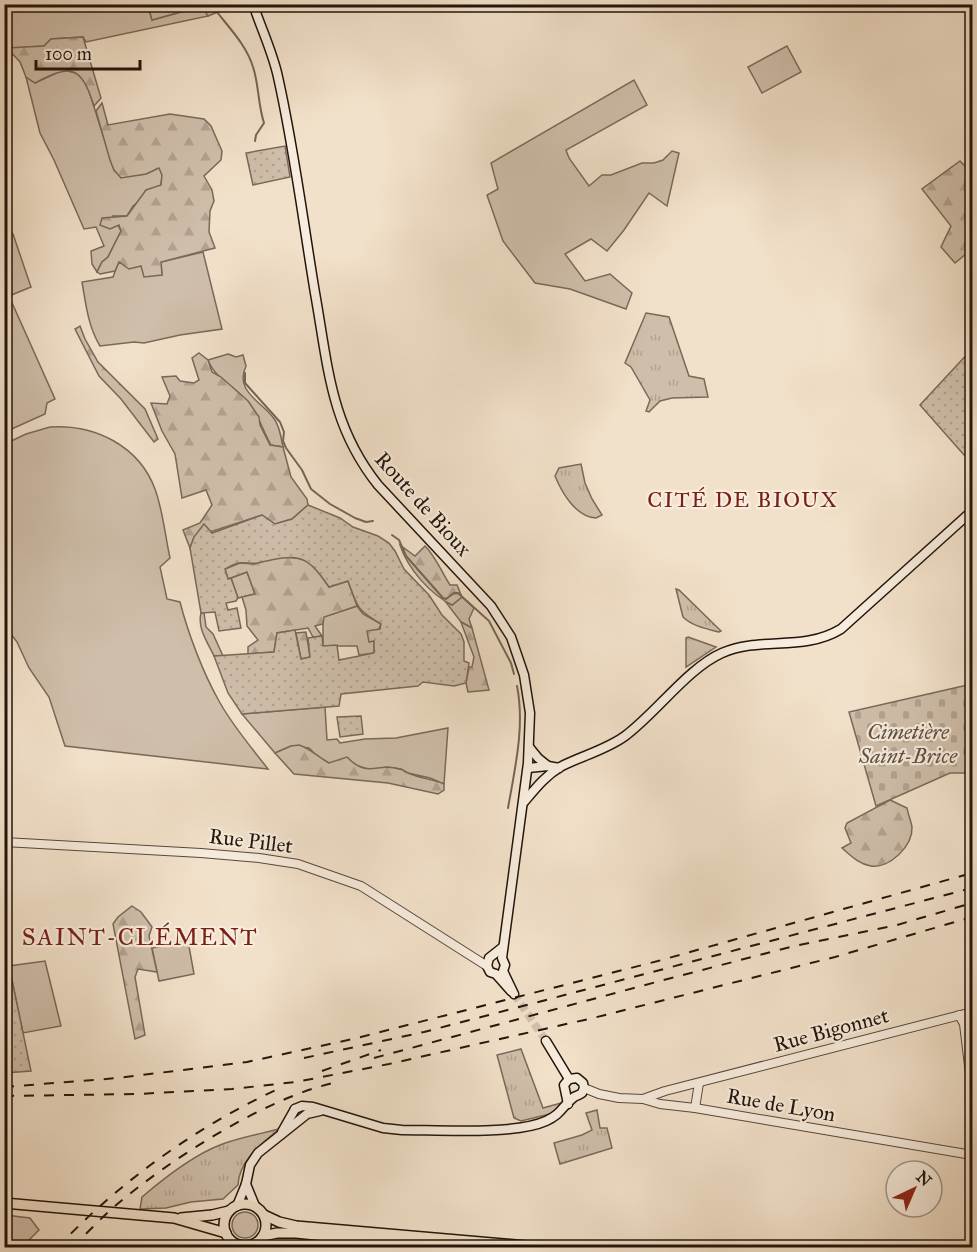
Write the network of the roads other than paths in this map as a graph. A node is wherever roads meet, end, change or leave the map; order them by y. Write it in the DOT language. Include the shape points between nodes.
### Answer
graph roads {
  1 [pos="253,4"];
  2 [pos="972,511"];
  3 [pos="529,747"];
  4 [pos="548,766"];
  5 [pos="560,768"];
  6 [pos="528,770"];
  7 [pos="545,778"];
  8 [pos="524,802"];
  9 [pos="4,842"];
  10 [pos="493,960"];
  11 [pos="972,1013"];
  12 [pos="959,1015"];
  13 [pos="964,1024"];
  14 [pos="546,1041"];
  15 [pos="569,1079"];
  16 [pos="699,1083"];
  17 [pos="584,1088"];
  18 [pos="972,1091"];
  19 [pos="661,1092"];
  20 [pos="570,1098"];
  21 [pos="643,1099"];
  22 [pos="660,1104"];
  23 [pos="295,1108"];
  24 [pos="695,1108"];
  25 [pos="320,1110"];
  26 [pos="298,1122"];
  27 [pos="280,1137"];
  28 [pos="972,1155"];
  29 [pos="246,1184"];
  30 [pos="4,1203"];
  31 [pos="255,1206"];
  32 [pos="233,1209"];
  33 [pos="264,1215"];
  34 [pos="174,1218"];
  35 [pos="226,1233"];
  36 [pos="263,1236"];
  37 [pos="444,1248"];
  38 [pos="550,1248"];
  1 -- 3 [label="main road, Route de Bioux" via="279,80 326,362 344,430 364,468 483,596 504,625 524,675 530,713"];
  2 -- 5 [label="main road" via="832,634 805,643 746,646 720,653 622,738"];
  3 -- 4 [label="main road"];
  3 -- 6 [label="main road, Route de Bioux"];
  4 -- 5 [label="main road"];
  4 -- 6 [label="main road"];
  5 -- 7 [label="main road"];
  6 -- 7 [label="main road"];
  6 -- 8 [label="main road, Route de Bioux"];
  7 -- 8 [label="main road"];
  8 -- 10 [label="main road, Route de Bioux" via="503,947"];
  9 -- 10 [label="street, Rue Pillet" via="201,853 298,864 354,883 469,955"];
  10 -- 10 [label="main road" via="505,965 499,973 490,972"];
  11 -- 12 [label="street, Rue Bigonnet"];
  11 -- 13 [label="street"];
  12 -- 13 [label="street"];
  12 -- 16 [label="street, Rue Bigonnet"];
  13 -- 18 [label="street"];
  14 -- 15 [label="main road"];
  15 -- 17 [label="main road" via="579,1079"];
  15 -- 20 [label="main road" via="564,1085"];
  16 -- 19 [label="street, Rue Bigonnet"];
  16 -- 24 [label="street"];
  17 -- 20 [label="main road"];
  17 -- 21 [label="street, Rue de Lyon" via="619,1098"];
  19 -- 21 [label="street, Rue Bigonnet"];
  19 -- 22 [label="street"];
  20 -- 25 [label="main road" via="560,1113 543,1122 516,1128 402,1130"];
  21 -- 22 [label="street, Rue de Lyon"];
  22 -- 24 [label="street, Rue de Lyon"];
  23 -- 25 [label="main road"];
  23 -- 26 [label="main road"];
  23 -- 27 [label="main road"];
  24 -- 28 [label="street, Rue de Lyon"];
  25 -- 26 [label="main road"];
  26 -- 27 [label="main road"];
  27 -- 29 [label="main road" via="258,1153 250,1165"];
  29 -- 31 [label="main road"];
  29 -- 32 [label="main road"];
  30 -- 34 [label="main road"];
  31 -- 32 [label="main road"];
  31 -- 33 [label="main road"];
  32 -- 34 [label="main road"];
  32 -- 35 [label="main road" via="225,1222"];
  33 -- 36 [label="main road"];
  33 -- 38 [label="main road" via="296,1226"];
  34 -- 35 [label="main road"];
  35 -- 36 [label="main road" via="242,1246 254,1244"];
  36 -- 37 [label="main road" via="296,1233"];
}
